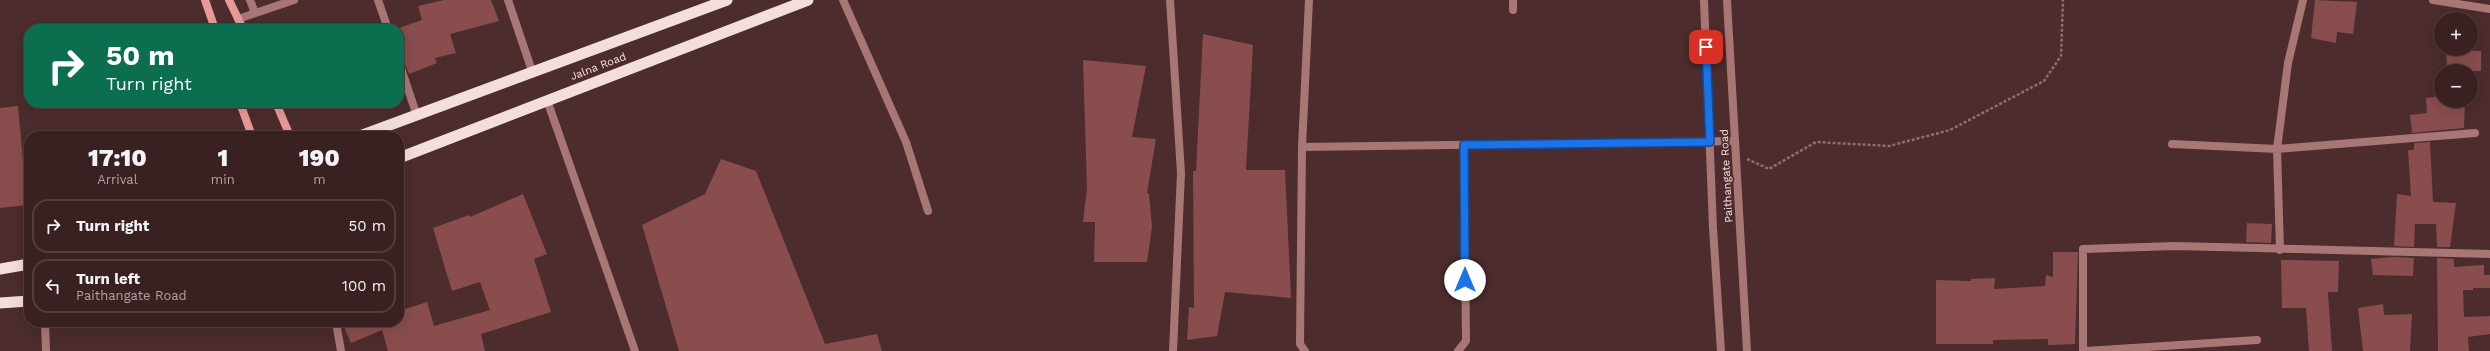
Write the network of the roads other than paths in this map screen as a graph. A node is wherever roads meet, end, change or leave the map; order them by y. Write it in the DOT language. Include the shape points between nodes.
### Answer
graph roads {
  1 [pos="205,0"];
  2 [pos="229,0"];
  3 [pos="250,0"];
  4 [pos="294,0"];
  5 [pos="378,0"];
  6 [pos="508,0"];
  7 [pos="727,0"];
  8 [pos="808,0"];
  9 [pos="844,0"];
  10 [pos="1170,0"];
  11 [pos="1309,0"];
  12 [pos="1512,0"];
  13 [pos="1704,0"];
  14 [pos="1727,0"];
  15 [pos="2303,0"];
  16 [pos="2433,0"];
  17 [pos="2490,9"];
  18 [pos="1513,10"];
  19 [pos="255,13"];
  20 [pos="238,19"];
  21 [pos="213,24"];
  22 [pos="240,24"];
  23 [pos="386,24"];
  24 [pos="532,71"];
  25 [pos="404,77"];
  26 [pos="547,100"];
  27 [pos="242,108"];
  28 [pos="278,108"];
  29 [pos="417,116"];
  30 [pos="250,131"];
  31 [pos="288,131"];
  32 [pos="374,131"];
  33 [pos="2475,134"];
  34 [pos="1735,141"];
  35 [pos="1710,142"];
  36 [pos="2172,144"];
  37 [pos="1464,145"];
  38 [pos="1302,147"];
  39 [pos="2277,149"];
  40 [pos="404,156"];
  41 [pos="928,211"];
  42 [pos="2280,250"];
  43 [pos="2490,254"];
  44 [pos="24,265"];
  45 [pos="0,269"];
  46 [pos="24,301"];
  47 [pos="0,303"];
  48 [pos="45,327"];
  49 [pos="337,327"];
  50 [pos="2257,340"];
  51 [pos="46,351"];
  52 [pos="341,351"];
  53 [pos="635,351"];
  54 [pos="1173,351"];
  55 [pos="1305,351"];
  56 [pos="1458,351"];
  57 [pos="1721,351"];
  58 [pos="1747,351"];
  59 [pos="2083,351"];
  60 [pos="2086,351"];
  1 -- 21 [label="main road"];
  2 -- 20 [label="main road"];
  3 -- 19 [label="street"];
  4 -- 19 [label="street"];
  5 -- 23 [label="street"];
  6 -- 24 [label="street"];
  7 -- 24 [label="highway, Jalna Road"];
  8 -- 26 [label="highway, Jalna Road"];
  9 -- 41 [label="street" via="906,142"];
  10 -- 54 [label="street" via="1181,173"];
  11 -- 38 [label="street"];
  12 -- 18 [label="street"];
  13 -- 35 [label="street, Paithangate Road"];
  14 -- 34 [label="street, Paithangate Road"];
  15 -- 39 [label="street" via="2288,63"];
  16 -- 17 [label="street"];
  19 -- 20 [label="street"];
  20 -- 22 [label="main road"];
  24 -- 29 [label="highway, Jalna Road"];
  25 -- 29 [label="street"];
  26 -- 40 [label="highway, Jalna Road"];
  26 -- 53 [label="street"];
  27 -- 30 [label="main road"];
  28 -- 31 [label="main road"];
  29 -- 32 [label="highway, Jalna Road"];
  33 -- 39 [label="street"];
  34 -- 35 [label="street"];
  34 -- 58 [label="street, Paithangate Road"];
  35 -- 37 [label="street"];
  35 -- 57 [label="street, Paithangate Road"];
  36 -- 39 [label="street"];
  37 -- 38 [label="street"];
  37 -- 56 [label="street" via="1466,341"];
  38 -- 55 [label="street" via="1300,344"];
  39 -- 42 [label="street"];
  42 -- 43 [label="street"];
  42 -- 59 [label="street" via="2175,246 2083,249"];
  44 -- 45 [label="highway"];
  46 -- 47 [label="highway"];
  48 -- 51 [label="street"];
  49 -- 52 [label="street"];
  50 -- 60 [label="street"];
}
